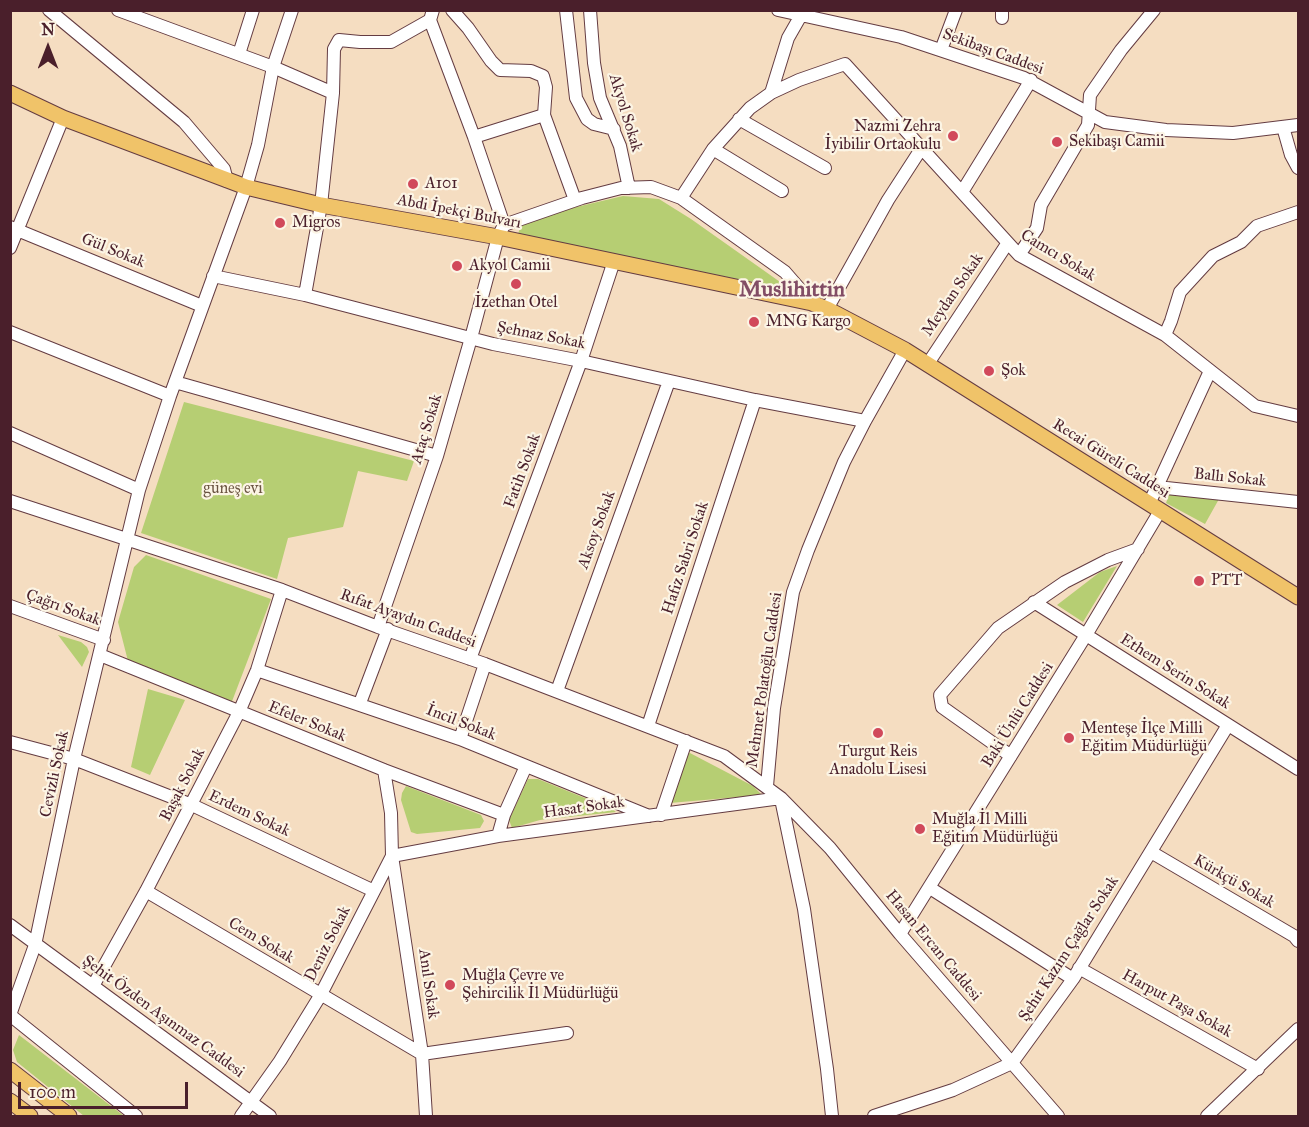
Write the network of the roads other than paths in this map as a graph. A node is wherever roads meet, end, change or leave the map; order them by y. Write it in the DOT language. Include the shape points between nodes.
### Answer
graph roads {
  1 [pos="49,10"];
  2 [pos="118,10"];
  3 [pos="253,10"];
  4 [pos="292,10"];
  5 [pos="452,10"];
  6 [pos="566,10"];
  7 [pos="590,10"];
  8 [pos="778,10"];
  9 [pos="956,10"];
  10 [pos="1154,10"];
  11 [pos="802,13"];
  12 [pos="431,15"];
  13 [pos="941,50"];
  14 [pos="239,54"];
  15 [pos="273,67"];
  16 [pos="1031,81"];
  17 [pos="10,93"];
  18 [pos="333,93"];
  19 [pos="771,93"];
  20 [pos="1088,114"];
  21 [pos="544,115"];
  22 [pos="63,118"];
  23 [pos="739,119"];
  24 [pos="1299,125"];
  25 [pos="1283,127"];
  26 [pos="614,129"];
  27 [pos="474,137"];
  28 [pos="713,149"];
  29 [pos="921,149"];
  30 [pos="825,168"];
  31 [pos="1299,168"];
  32 [pos="227,181"];
  33 [pos="246,187"];
  34 [pos="625,188"];
  35 [pos="782,190"];
  36 [pos="962,192"];
  37 [pos="681,198"];
  38 [pos="578,199"];
  39 [pos="321,205"];
  40 [pos="1299,212"];
  41 [pos="14,228"];
  42 [pos="501,231"];
  43 [pos="1007,244"];
  44 [pos="10,248"];
  45 [pos="1019,255"];
  46 [pos="614,261"];
  47 [pos="213,276"];
  48 [pos="305,295"];
  49 [pos="812,303"];
  50 [pos="202,306"];
  51 [pos="827,309"];
  52 [pos="10,333"];
  53 [pos="1165,335"];
  54 [pos="471,338"];
  55 [pos="905,350"];
  56 [pos="581,361"];
  57 [pos="927,365"];
  58 [pos="1210,371"];
  59 [pos="669,381"];
  60 [pos="175,382"];
  61 [pos="170,396"];
  62 [pos="755,400"];
  63 [pos="1299,416"];
  64 [pos="865,421"];
  65 [pos="10,433"];
  66 [pos="437,456"];
  67 [pos="1157,487"];
  68 [pos="139,490"];
  69 [pos="10,501"];
  70 [pos="1299,502"];
  71 [pos="1155,508"];
  72 [pos="127,539"];
  73 [pos="1138,549"];
  74 [pos="282,590"];
  75 [pos="1299,597"];
  76 [pos="1034,602"];
  77 [pos="11,608"];
  78 [pos="383,628"];
  79 [pos="1086,635"];
  80 [pos="104,640"];
  81 [pos="100,655"];
  82 [pos="470,659"];
  83 [pos="485,664"];
  84 [pos="257,670"];
  85 [pos="557,691"];
  86 [pos="360,703"];
  87 [pos="239,712"];
  88 [pos="1228,725"];
  89 [pos="648,726"];
  90 [pos="460,739"];
  91 [pos="686,741"];
  92 [pos="10,742"];
  93 [pos="1011,756"];
  94 [pos="74,759"];
  95 [pos="526,766"];
  96 [pos="1299,769"];
  97 [pos="384,770"];
  98 [pos="767,786"];
  99 [pos="781,798"];
  100 [pos="192,805"];
  101 [pos="504,815"];
  102 [pos="655,815"];
  103 [pos="498,837"];
  104 [pos="1151,852"];
  105 [pos="392,856"];
  106 [pos="930,888"];
  107 [pos="146,891"];
  108 [pos="374,891"];
  109 [pos="10,925"];
  110 [pos="900,934"];
  111 [pos="1299,941"];
  112 [pos="36,945"];
  113 [pos="1076,974"];
  114 [pos="93,986"];
  115 [pos="320,996"];
  116 [pos="10,1015"];
  117 [pos="1299,1029"];
  118 [pos="567,1033"];
  119 [pos="422,1054"];
  120 [pos="1012,1063"];
  121 [pos="1258,1069"];
  122 [pos="10,1070"];
  123 [pos="10,1101"];
  124 [pos="251,1102"];
  125 [pos="30,1116"];
  126 [pos="69,1116"];
  127 [pos="136,1116"];
  128 [pos="241,1116"];
  129 [pos="270,1116"];
  130 [pos="426,1116"];
  131 [pos="832,1116"];
  132 [pos="874,1116"];
  133 [pos="1058,1116"];
  134 [pos="1207,1116"];
  1 -- 32 [label="street" via="184,122 224,169"];
  2 -- 14 [label="street"];
  3 -- 14 [label="street"];
  4 -- 15 [label="street, Cevizli Sokak"];
  5 -- 21 [label="street" via="500,70 531,71 543,76"];
  6 -- 26 [label="street" via="576,98 587,119"];
  7 -- 26 [label="street, Akyol Sokak" via="600,98"];
  8 -- 11 [label="street, Sekibaşı Caddesi"];
  9 -- 13 [label="street"];
  10 -- 20 [label="street" via="1090,95"];
  11 -- 13 [label="street, Sekibaşı Caddesi"];
  11 -- 19 [label="street" via="788,38"];
  12 -- 18 [label="street" via="391,42 339,40 334,49"];
  12 -- 27 [label="street"];
  13 -- 16 [label="street, Sekibaşı Caddesi"];
  14 -- 15 [label="street"];
  15 -- 18 [label="street"];
  15 -- 33 [label="street, Cevizli Sokak"];
  16 -- 20 [label="street, Sekibaşı Caddesi"];
  16 -- 36 [label="street"];
  17 -- 22 [label="main road, Abdi İpekçi Bulvarı"];
  18 -- 39 [label="street"];
  19 -- 23 [label="street"];
  19 -- 29 [label="street, Camcı Sokak" via="845,64"];
  20 -- 25 [label="street, Sekibaşı Caddesi" via="1105,122 1166,130 1233,133"];
  20 -- 45 [label="street" via="1088,125 1041,205 1037,228"];
  21 -- 27 [label="street"];
  21 -- 38 [label="street"];
  22 -- 32 [label="main road, Abdi İpekçi Bulvarı"];
  22 -- 41 [label="street"];
  23 -- 28 [label="street"];
  23 -- 30 [label="street"];
  24 -- 25 [label="street, Sekibaşı Caddesi"];
  25 -- 31 [label="street"];
  26 -- 34 [label="street, Akyol Sokak"];
  27 -- 42 [label="street"];
  28 -- 35 [label="street"];
  28 -- 37 [label="street"];
  29 -- 36 [label="street, Camcı Sokak"];
  29 -- 51 [label="street"];
  32 -- 33 [label="main road, Abdi İpekçi Bulvarı"];
  33 -- 39 [label="main road, Abdi İpekçi Bulvarı"];
  33 -- 47 [label="street, Cevizli Sokak"];
  34 -- 37 [label="street" via="651,187"];
  34 -- 38 [label="street"];
  36 -- 43 [label="street, Camcı Sokak"];
  37 -- 49 [label="street" via="785,272"];
  38 -- 42 [label="street"];
  39 -- 42 [label="main road, Abdi İpekçi Bulvarı"];
  39 -- 48 [label="street"];
  40 -- 53 [label="street" via="1257,226 1241,242 1213,256 1180,292"];
  41 -- 44 [label="street"];
  41 -- 50 [label="street, Gül Sokak"];
  42 -- 46 [label="main road, Abdi İpekçi Bulvarı"];
  42 -- 54 [label="street, Ataç Sokak"];
  43 -- 45 [label="street, Camcı Sokak"];
  43 -- 57 [label="street, Meydan Sokak"];
  45 -- 53 [label="street, Camcı Sokak"];
  46 -- 49 [label="main road, Abdi İpekçi Bulvarı"];
  46 -- 56 [label="street, Fatih Sokak"];
  47 -- 48 [label="street, Şehnaz Sokak"];
  47 -- 50 [label="street, Cevizli Sokak"];
  48 -- 54 [label="street, Şehnaz Sokak"];
  49 -- 51 [label="main road, Abdi İpekçi Bulvarı"];
  50 -- 60 [label="street, Cevizli Sokak"];
  51 -- 55 [label="main road, Abdi İpekçi Bulvarı"];
  52 -- 61 [label="street"];
  53 -- 58 [label="street, Camcı Sokak"];
  54 -- 56 [label="street, Şehnaz Sokak"];
  54 -- 66 [label="street, Ataç Sokak"];
  55 -- 57 [label="main road, Recai Güreli Caddesi"];
  55 -- 64 [label="street, Mehmet Polatoğlu Caddesi"];
  56 -- 59 [label="street, Şehnaz Sokak"];
  56 -- 82 [label="street, Fatih Sokak"];
  57 -- 71 [label="main road, Recai Güreli Caddesi"];
  58 -- 63 [label="street, Camcı Sokak" via="1255,406"];
  58 -- 67 [label="street, Baki Ünlü Caddesi"];
  59 -- 62 [label="street, Şehnaz Sokak"];
  59 -- 85 [label="street, Aksoy Sokak"];
  60 -- 61 [label="street, Cevizli Sokak"];
  60 -- 66 [label="street"];
  61 -- 68 [label="street, Cevizli Sokak"];
  62 -- 64 [label="street, Şehnaz Sokak"];
  62 -- 89 [label="street, Hafız Sabri Sokak"];
  64 -- 98 [label="street, Mehmet Polatoğlu Caddesi" via="844,462 793,592 774,708"];
  65 -- 68 [label="street"];
  66 -- 78 [label="street, Ataç Sokak"];
  67 -- 70 [label="street, Ballı Sokak"];
  67 -- 71 [label="street, Baki Ünlü Caddesi"];
  68 -- 72 [label="street, Cevizli Sokak"];
  69 -- 72 [label="street, Rıfat Ayaydın Caddesi"];
  71 -- 73 [label="street, Baki Ünlü Caddesi"];
  71 -- 75 [label="main road, Recai Güreli Caddesi"];
  72 -- 74 [label="street, Rıfat Ayaydın Caddesi"];
  72 -- 80 [label="street, Cevizli Sokak"];
  73 -- 76 [label="street" via="1107,560"];
  73 -- 79 [label="street, Baki Ünlü Caddesi"];
  74 -- 78 [label="street, Rıfat Ayaydın Caddesi"];
  74 -- 84 [label="street, Başak Sokak"];
  76 -- 79 [label="street, Ethem Serin Sokak"];
  76 -- 93 [label="street" via="998,628 940,695 942,707"];
  77 -- 80 [label="street, Çağrı Sokak"];
  78 -- 82 [label="street, Rıfat Ayaydın Caddesi"];
  78 -- 86 [label="street, Ataç Sokak"];
  79 -- 88 [label="street, Ethem Serin Sokak"];
  79 -- 93 [label="street, Baki Ünlü Caddesi"];
  80 -- 81 [label="street, Cevizli Sokak"];
  81 -- 87 [label="street, Efeler Sokak"];
  81 -- 94 [label="street, Cevizli Sokak"];
  82 -- 83 [label="street, Rıfat Ayaydın Caddesi"];
  83 -- 85 [label="street, Rıfat Ayaydın Caddesi"];
  83 -- 90 [label="street"];
  84 -- 86 [label="street, İncil Sokak"];
  84 -- 87 [label="street, Başak Sokak"];
  85 -- 89 [label="street, Rıfat Ayaydın Caddesi"];
  86 -- 90 [label="street, İncil Sokak"];
  87 -- 97 [label="street, Efeler Sokak"];
  87 -- 100 [label="street, Başak Sokak"];
  88 -- 96 [label="street, Ethem Serin Sokak"];
  88 -- 104 [label="street, Şehit Kazım Çağlar Sokak"];
  89 -- 91 [label="street, Rıfat Ayaydın Caddesi"];
  90 -- 95 [label="street, İncil Sokak"];
  91 -- 98 [label="street, Rıfat Ayaydın Caddesi" via="724,756"];
  91 -- 102 [label="street"];
  92 -- 94 [label="street, Erdem Sokak"];
  93 -- 106 [label="street, Baki Ünlü Caddesi"];
  94 -- 100 [label="street, Erdem Sokak"];
  94 -- 112 [label="street, Cevizli Sokak"];
  95 -- 101 [label="street"];
  95 -- 102 [label="street, İncil Sokak"];
  97 -- 101 [label="street, Efeler Sokak"];
  97 -- 105 [label="street, Deniz Sokak"];
  98 -- 99 [label="street, Rıfat Ayaydın Caddesi"];
  99 -- 102 [label="street, Hasat Sokak"];
  99 -- 110 [label="street, Hasan Ercan Caddesi" via="830,848"];
  99 -- 131 [label="street" via="804,909"];
  100 -- 107 [label="street, Başak Sokak"];
  100 -- 108 [label="street, Erdem Sokak"];
  101 -- 103 [label="street"];
  102 -- 103 [label="street, Hasat Sokak"];
  103 -- 105 [label="street, Hasat Sokak"];
  104 -- 111 [label="street, Kürkçü Sokak"];
  104 -- 113 [label="street, Şehit Kazım Çağlar Sokak"];
  105 -- 108 [label="street, Deniz Sokak"];
  105 -- 119 [label="street, Anıl Sokak"];
  106 -- 110 [label="street, Baki Ünlü Caddesi"];
  106 -- 113 [label="street, Harput Paşa Sokak"];
  107 -- 114 [label="street, Başak Sokak"];
  107 -- 115 [label="street, Cem Sokak"];
  108 -- 115 [label="street, Deniz Sokak"];
  109 -- 112 [label="street, Şehit Özden Aşınmaz Caddesi"];
  110 -- 120 [label="street, Hasan Ercan Caddesi"];
  112 -- 114 [label="street, Şehit Özden Aşınmaz Caddesi"];
  112 -- 116 [label="street, Cevizli Sokak"];
  113 -- 120 [label="street, Şehit Kazım Çağlar Sokak"];
  113 -- 121 [label="street, Harput Paşa Sokak"];
  114 -- 124 [label="street, Şehit Özden Aşınmaz Caddesi"];
  115 -- 119 [label="street, Cem Sokak"];
  115 -- 124 [label="street, Deniz Sokak"];
  116 -- 127 [label="street"];
  117 -- 121 [label="street"];
  118 -- 119 [label="street"];
  119 -- 130 [label="street, Anıl Sokak"];
  120 -- 132 [label="street, Şehit Kazım Çağlar Sokak" via="953,1090"];
  120 -- 133 [label="street, Hasan Ercan Caddesi"];
  121 -- 134 [label="street"];
  122 -- 126 [label="main road"];
  123 -- 125 [label="main road"];
  124 -- 128 [label="street, Deniz Sokak"];
  124 -- 129 [label="street, Şehit Özden Aşınmaz Caddesi"];
}
